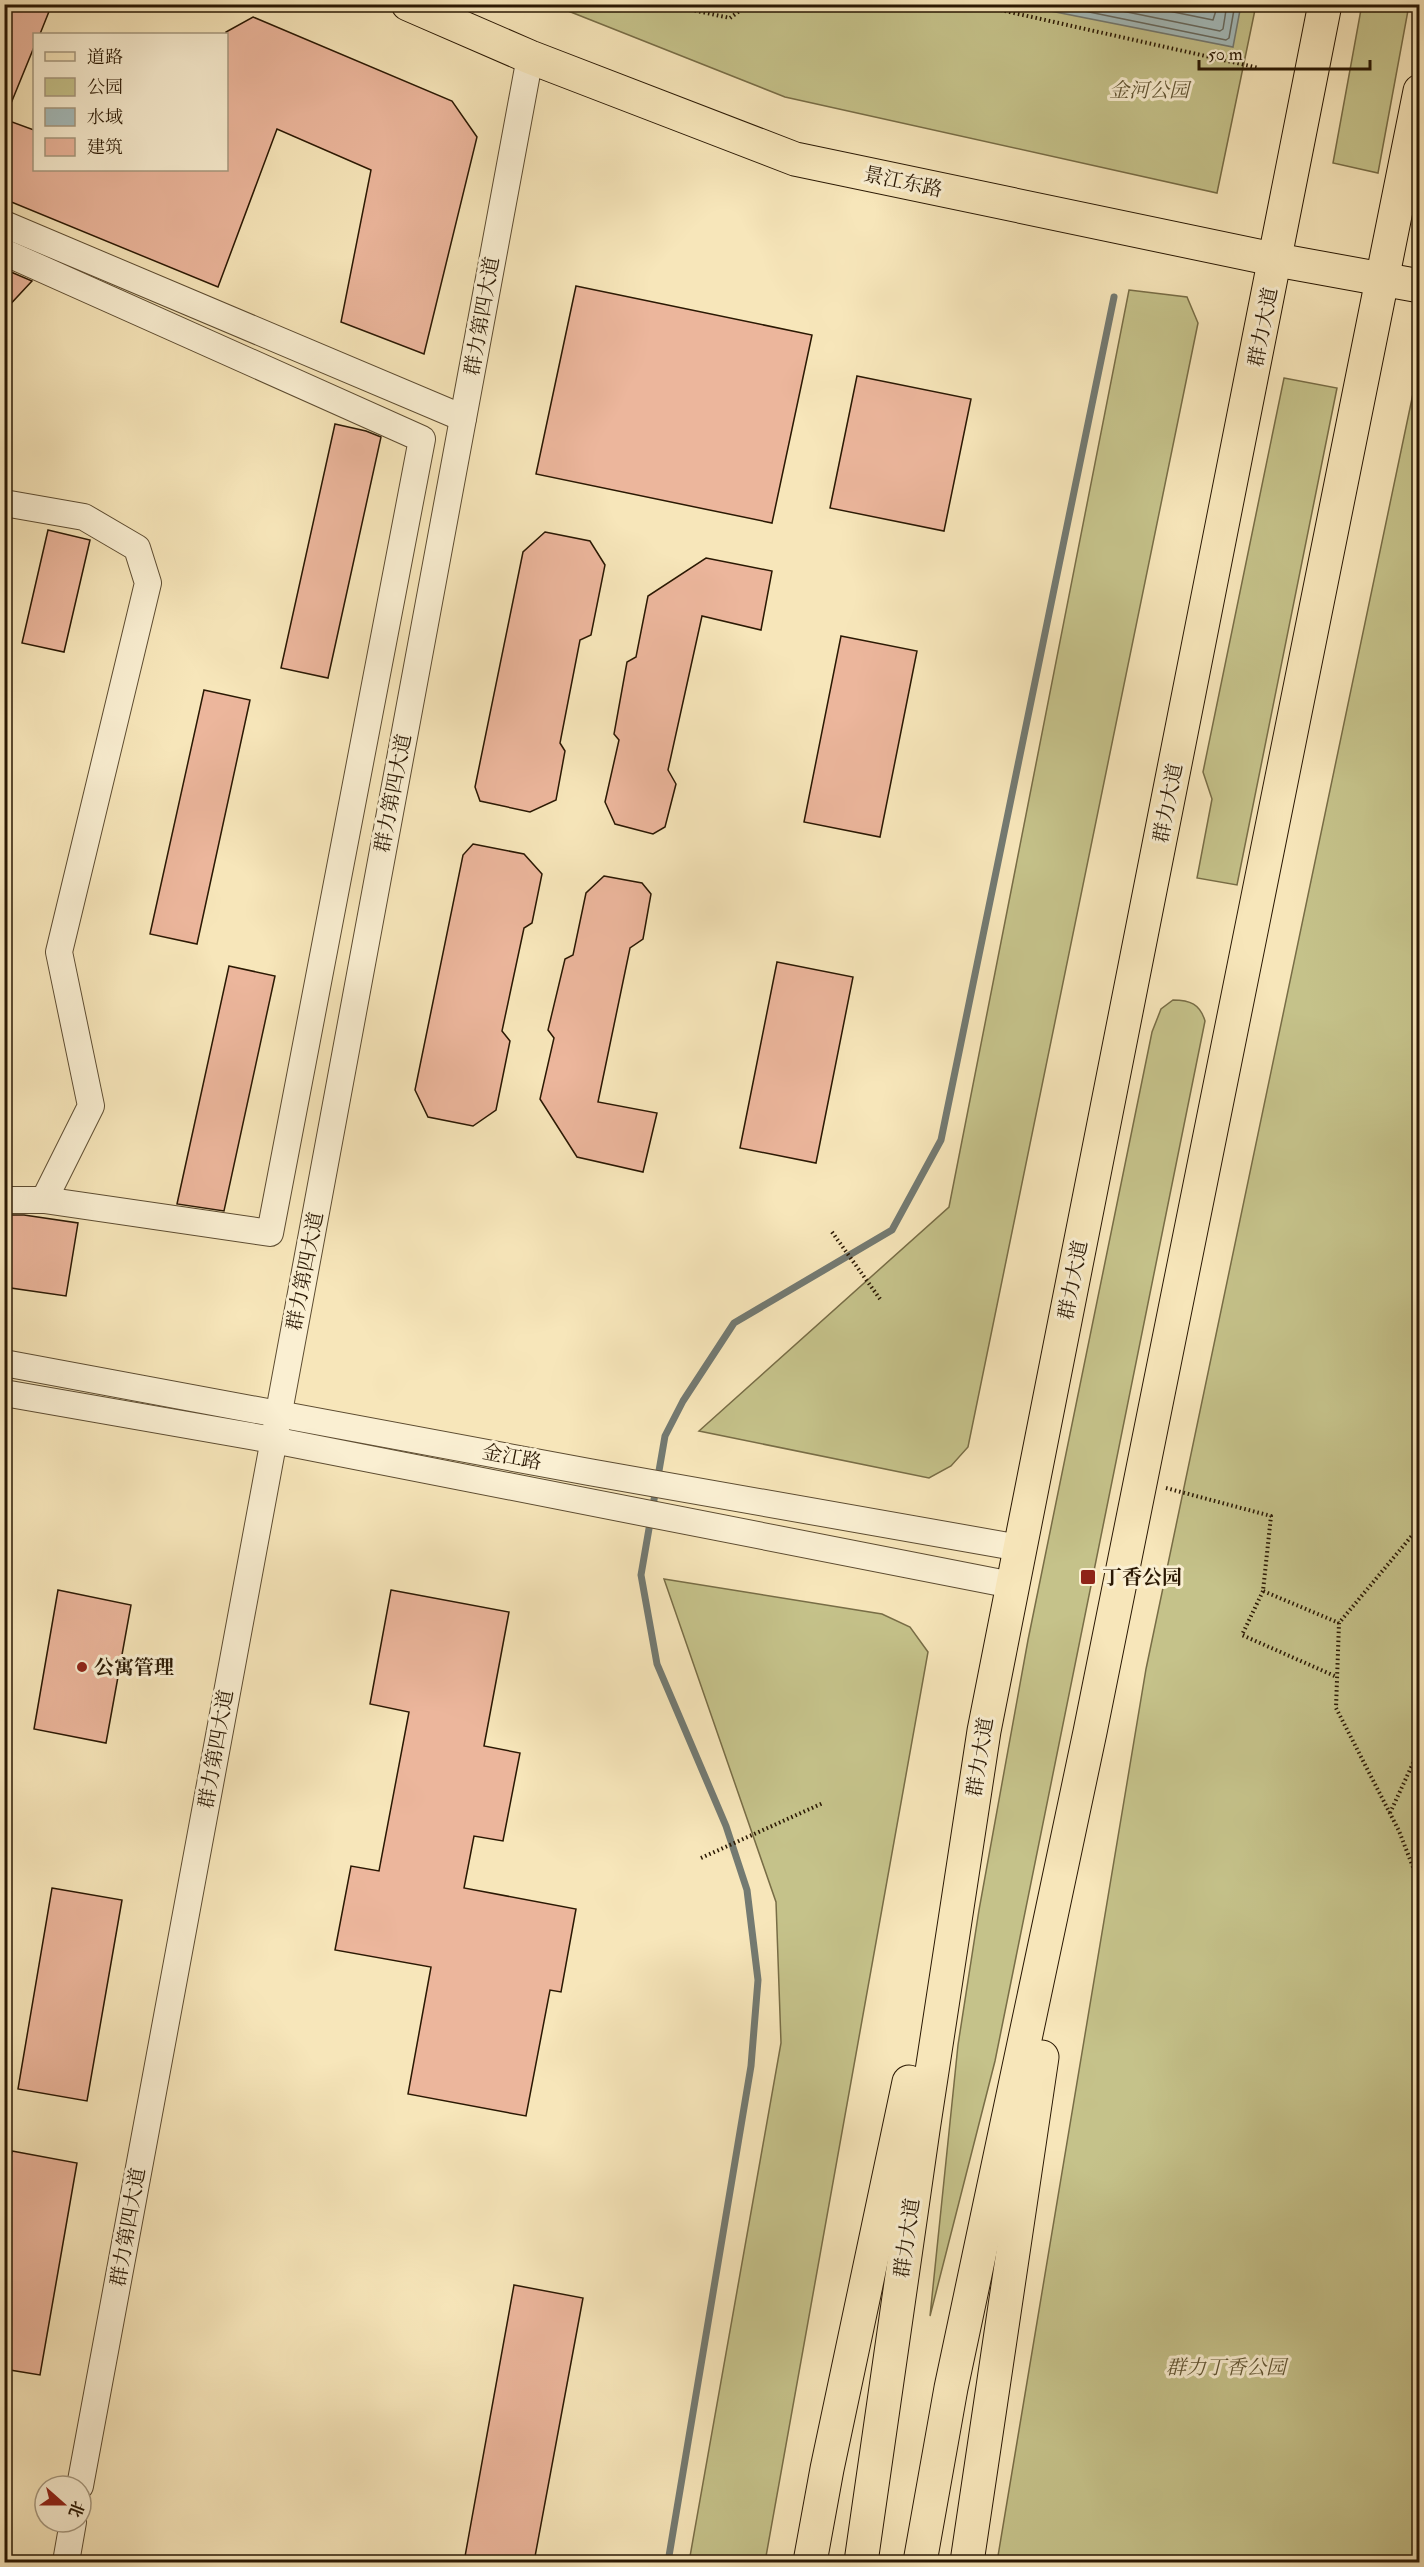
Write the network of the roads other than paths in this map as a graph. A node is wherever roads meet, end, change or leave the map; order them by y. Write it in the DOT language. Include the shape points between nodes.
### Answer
graph roads {
  1 [pos="408,4"];
  2 [pos="1325,4"];
  3 [pos="530,57"];
  4 [pos="1419,91"];
  5 [pos="4,224"];
  6 [pos="4,252"];
  7 [pos="1277,260"];
  8 [pos="1383,279"];
  9 [pos="1419,286"];
  10 [pos="463,418"];
  11 [pos="4,502"];
  12 [pos="4,1200"];
  13 [pos="44,1200"];
  14 [pos="4,1363"];
  15 [pos="4,1393"];
  16 [pos="278,1413"];
  17 [pos="273,1440"];
  18 [pos="1020,1548"];
  19 [pos="1012,1585"];
  20 [pos="984,1731"];
  21 [pos="1090,1732"];
  22 [pos="82,2474"];
  23 [pos="71,2534"];
  24 [pos="66,2562"];
  25 [pos="810,2562"];
  26 [pos="861,2562"];
  27 [pos="920,2562"];
  28 [pos="967,2562"];
  1 -- 3 [label="main road, 景江东路"];
  2 -- 7 [label="main road, 群力大道"];
  3 -- 7 [label="main road, 景江东路" via="795,159"];
  3 -- 10 [label="street, 群力第四大道"];
  4 -- 8 [label="main road"];
  5 -- 10 [label="street"];
  6 -- 13 [label="street" via="422,439 270,1233"];
  7 -- 8 [label="main road, 景江东路"];
  7 -- 18 [label="main road, 群力大道"];
  8 -- 9 [label="main road, 景江东路"];
  8 -- 21 [label="main road"];
  10 -- 16 [label="street, 群力第四大道"];
  11 -- 13 [label="street" via="84,517 137,548 148,583 59,952 91,1106"];
  12 -- 13 [label="street"];
  14 -- 16 [label="street, 金江路"];
  15 -- 17 [label="street, 金江路"];
  16 -- 17 [label="street, 群力第四大道"];
  16 -- 18 [label="street, 金江路"];
  17 -- 19 [label="street, 金江路"];
  17 -- 22 [label="street, 群力第四大道"];
  18 -- 19 [label="main road, 群力大道"];
  19 -- 20 [label="main road, 群力大道"];
  20 -- 25 [label="main road"];
  20 -- 26 [label="main road, 群力大道"];
  21 -- 27 [label="main road" via="951,2388"];
  21 -- 28 [label="main road"];
  23 -- 24 [label="street"];
}
